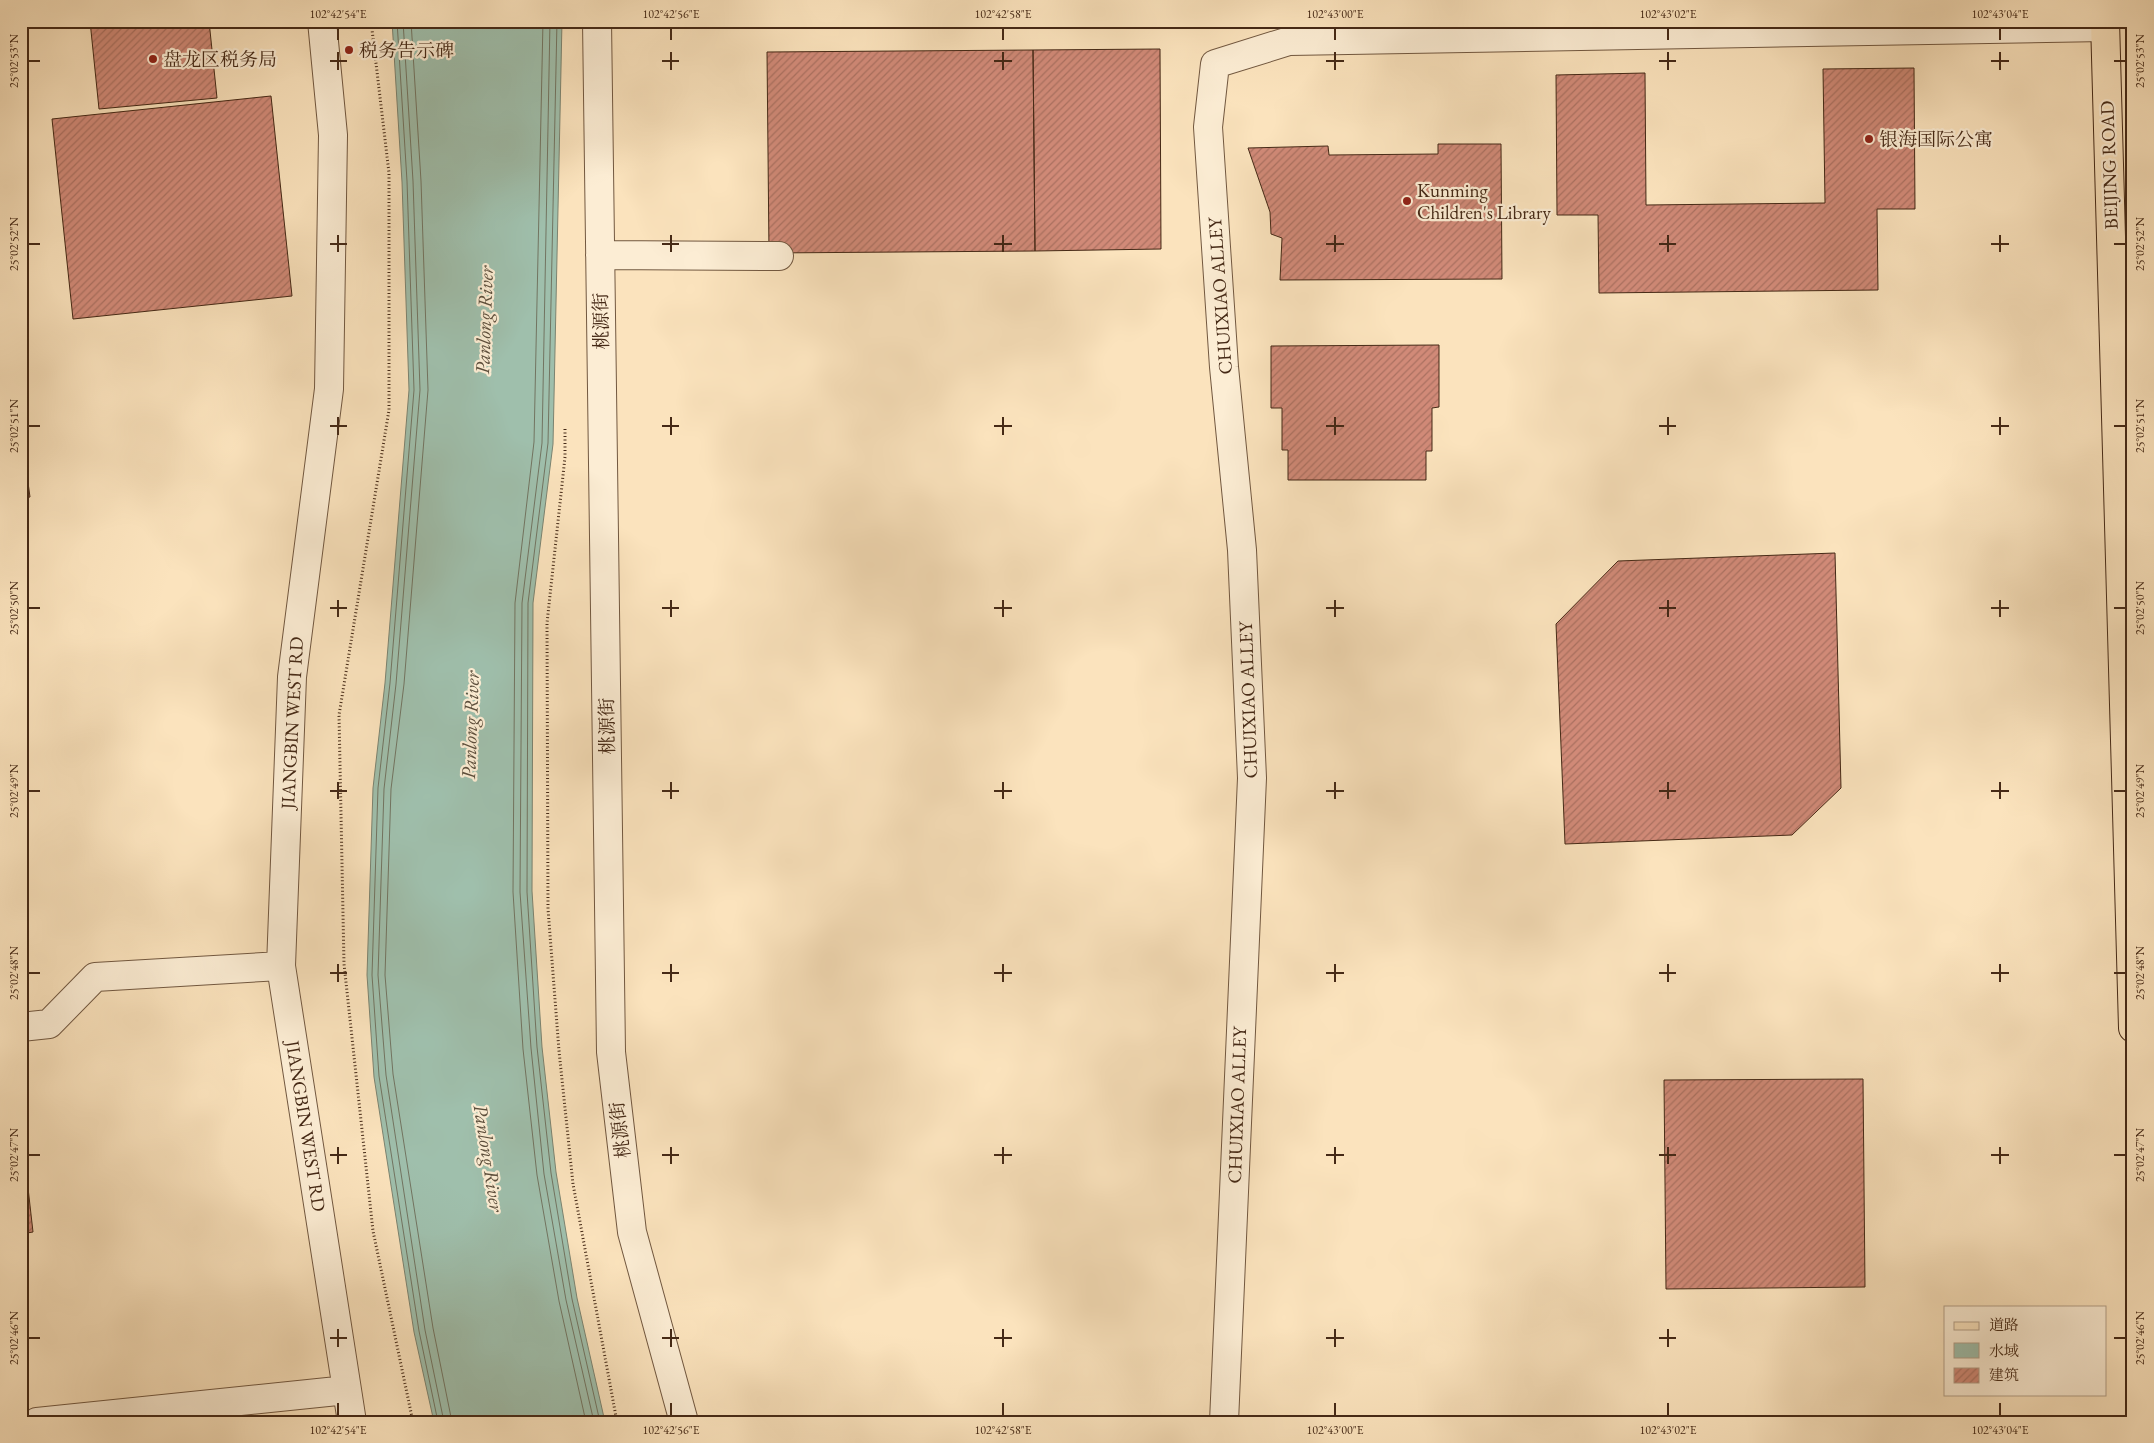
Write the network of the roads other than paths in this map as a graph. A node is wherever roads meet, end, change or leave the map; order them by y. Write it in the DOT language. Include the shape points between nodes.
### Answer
graph roads {
  1 [pos="322,21"];
  2 [pos="597,21"];
  3 [pos="2105,24"];
  4 [pos="600,255"];
  5 [pos="779,256"];
  6 [pos="281,966"];
  7 [pos="21,1027"];
  8 [pos="2133,1028"];
  9 [pos="347,1390"];
  10 [pos="37,1422"];
  11 [pos="352,1422"];
  12 [pos="684,1422"];
  13 [pos="1224,1422"];
  1 -- 6 [label="street, JIANGBIN WEST RD" via="333,135 329,388 292,677"];
  2 -- 4 [label="street, 桃源街"];
  3 -- 8 [label="main road, BEIJING ROAD"];
  3 -- 13 [label="street, CHUIXIAO ALLEY" via="1289,41 1215,64 1208,126 1224,367 1242,550 1252,778"];
  4 -- 5 [label="street"];
  4 -- 12 [label="street, 桃源街" via="611,1052 632,1232"];
  6 -- 7 [label="street" via="95,977 49,1024"];
  6 -- 9 [label="street, JIANGBIN WEST RD"];
  9 -- 10 [label="street"];
  9 -- 11 [label="street, JIANGBIN WEST RD"];
}
